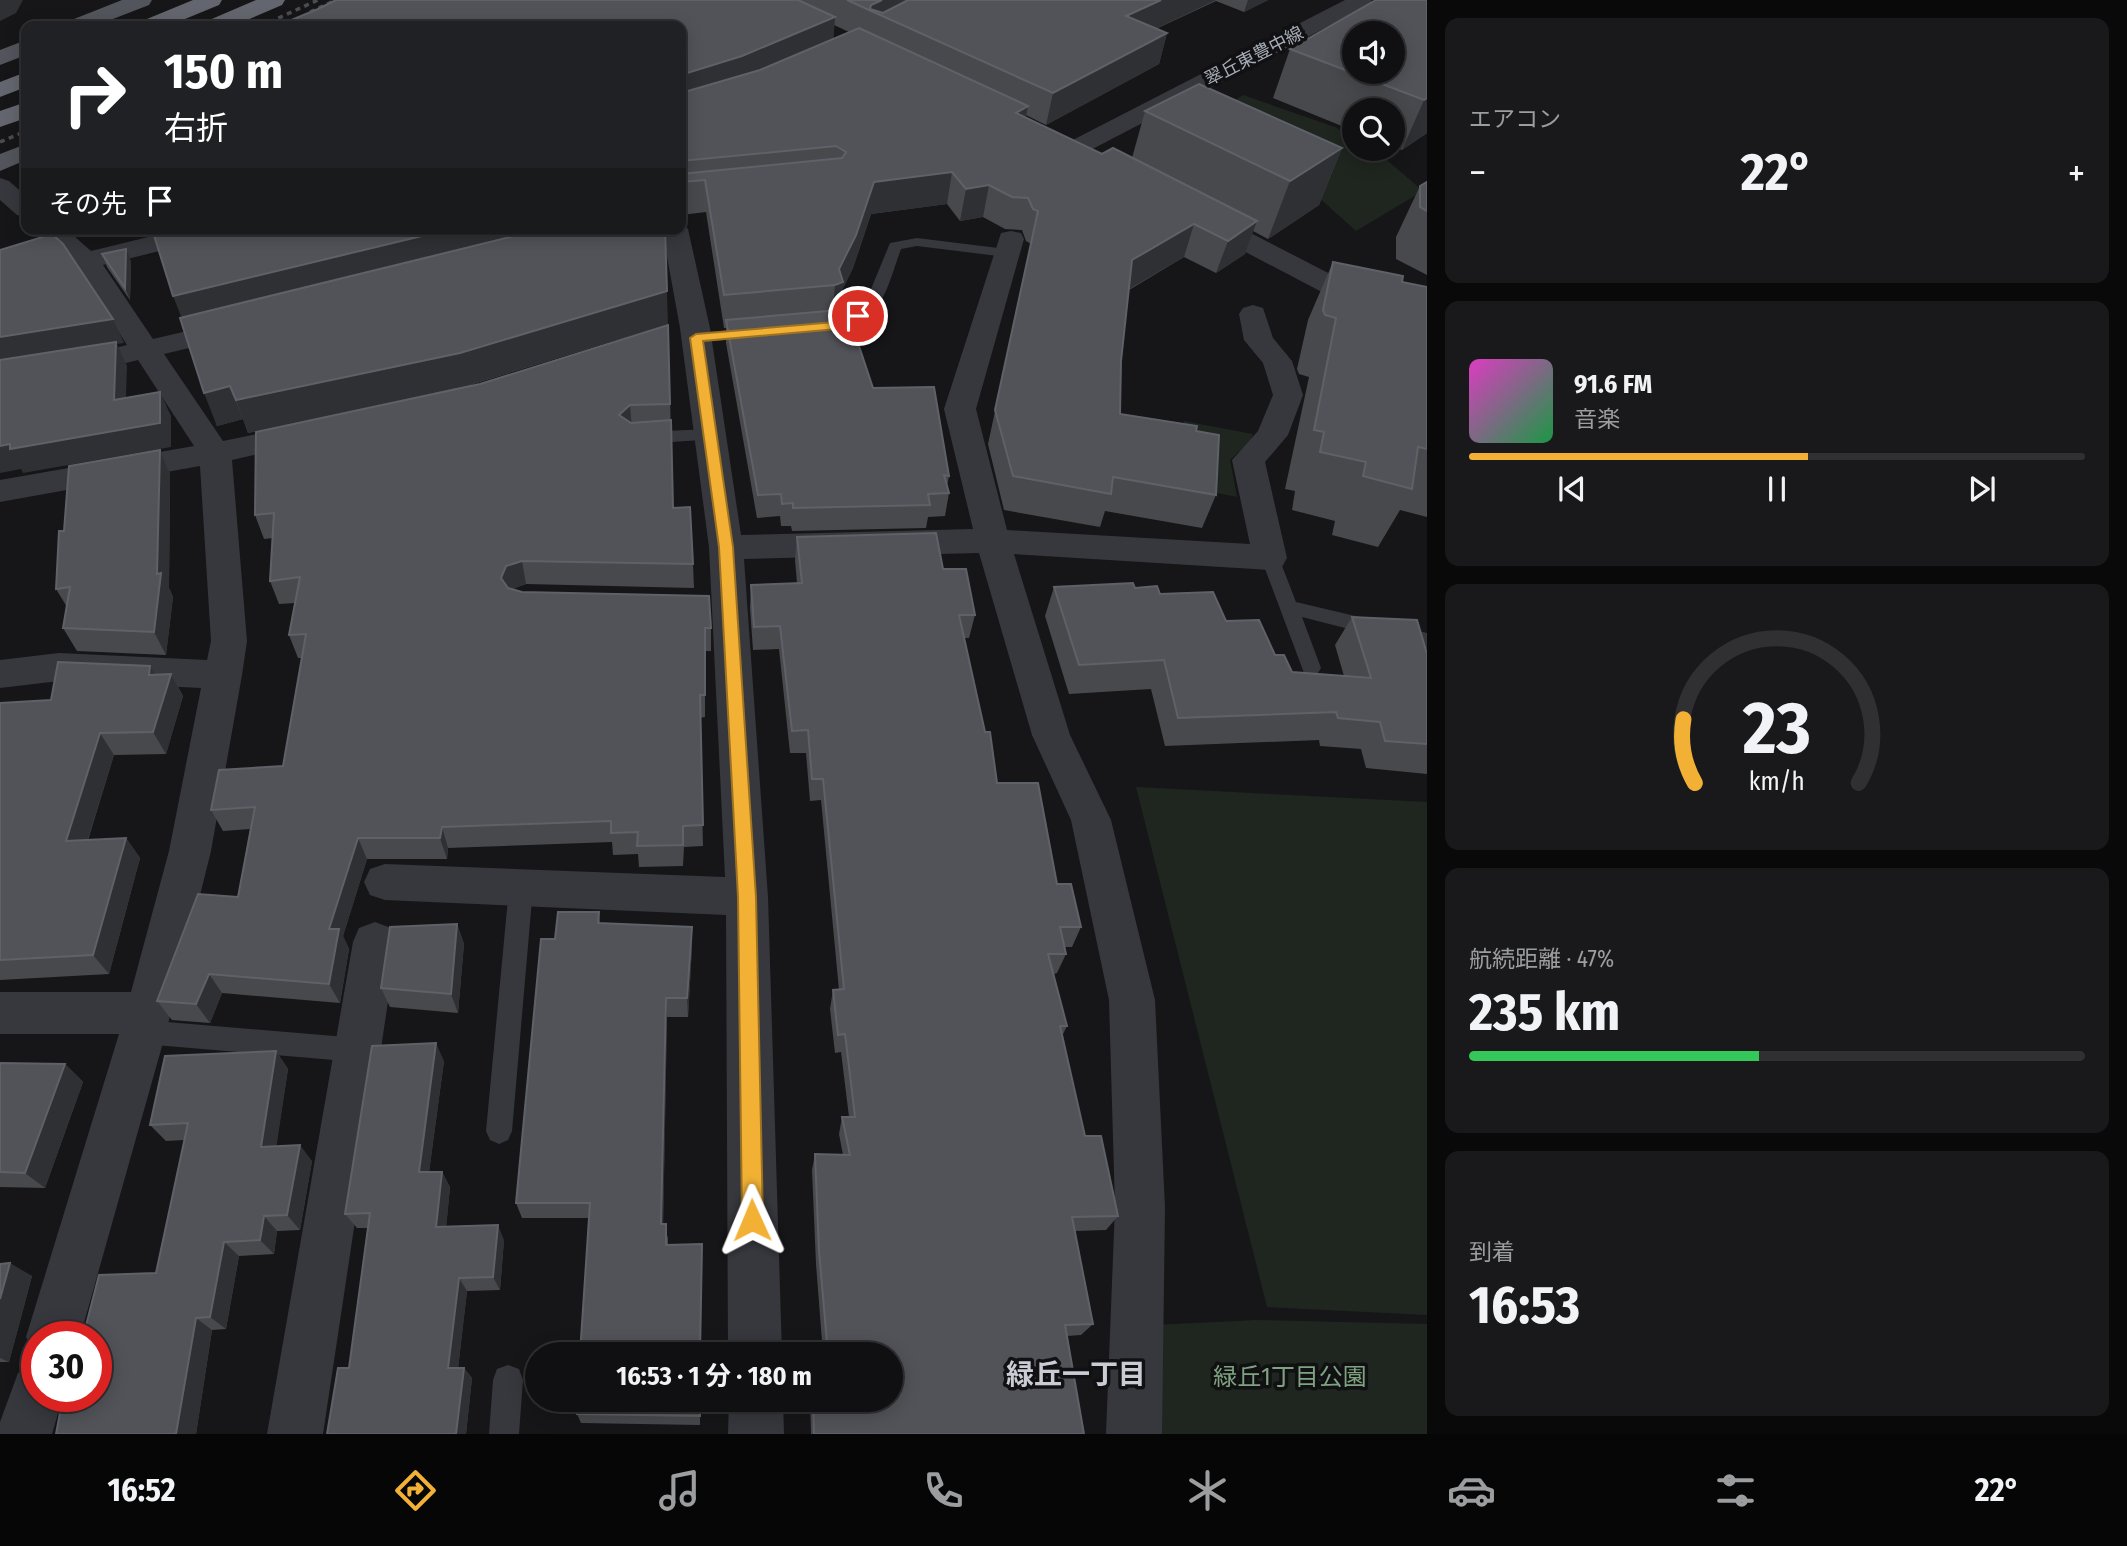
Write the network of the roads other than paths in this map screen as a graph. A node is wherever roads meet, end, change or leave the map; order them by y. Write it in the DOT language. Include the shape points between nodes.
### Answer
graph roads {
  1 [pos="141,0"];
  2 [pos="211,0"];
  3 [pos="274,0"];
  4 [pos="1361,0"];
  5 [pos="89,21"];
  6 [pos="162,21"];
  7 [pos="226,21"];
  8 [pos="21,49"];
  9 [pos="0,58"];
  10 [pos="21,81"];
  11 [pos="0,90"];
  12 [pos="21,111"];
  13 [pos="0,120"];
  14 [pos="1048,139"];
  15 [pos="1072,150"];
  16 [pos="21,153"];
  17 [pos="0,163"];
  18 [pos="1097,163"];
  19 [pos="0,186"];
  20 [pos="21,205"];
  21 [pos="1182,208"];
  22 [pos="57,235"];
  23 [pos="191,235"];
  24 [pos="676,235"];
  25 [pos="1008,246"];
  26 [pos="86,261"];
  27 [pos="1253,314"];
  28 [pos="270,320"];
  29 [pos="811,327"];
  30 [pos="773,331"];
  31 [pos="687,334"];
  32 [pos="1427,337"];
  33 [pos="148,351"];
  34 [pos="94,360"];
  35 [pos="337,427"];
  36 [pos="710,435"];
  37 [pos="632,438"];
  38 [pos="215,453"];
  39 [pos="0,492"];
  40 [pos="993,541"];
  41 [pos="726,547"];
  42 [pos="1270,558"];
  43 [pos="1289,607"];
  44 [pos="1427,641"];
  45 [pos="1311,668"];
  46 [pos="0,674"];
  47 [pos="223,675"];
  48 [pos="385,882"];
  49 [pos="521,888"];
  50 [pos="747,897"];
  51 [pos="375,942"];
  52 [pos="0,1013"];
  53 [pos="145,1023"];
  54 [pos="358,1050"];
  55 [pos="499,1132"];
  56 [pos="58,1321"];
  57 [pos="755,1342"];
  58 [pos="508,1380"];
  59 [pos="31,1412"];
  60 [pos="755,1412"];
  61 [pos="24,1434"];
  62 [pos="295,1434"];
  63 [pos="504,1434"];
  64 [pos="756,1434"];
  65 [pos="1134,1434"];
  1 -- 5 [label="main road"];
  2 -- 6 [label="highway"];
  3 -- 7 [label="highway"];
  4 -- 15 [label="street, 翠丘東豊中線"];
  8 -- 9 [label="main road"];
  10 -- 11 [label="highway"];
  12 -- 13 [label="highway"];
  14 -- 15 [label="street"];
  15 -- 18 [label="street"];
  16 -- 17 [label="main road"];
  19 -- 20 [label="street"];
  21 -- 32 [label="street"];
  22 -- 26 [label="street"];
  23 -- 26 [label="street"];
  24 -- 31 [label="street"];
  25 -- 29 [label="lane" via="917,242 894,246 870,308 837,325"];
  25 -- 40 [label="street" via="960,409"];
  26 -- 33 [label="street"];
  27 -- 42 [label="street" via="1259,340 1277,361 1288,395 1272,435 1248,460"];
  28 -- 33 [label="street"];
  30 -- 31 [label="lane"];
  31 -- 36 [label="street"];
  33 -- 34 [label="street"];
  33 -- 38 [label="street"];
  35 -- 38 [label="street"];
  36 -- 37 [label="lane"];
  36 -- 41 [label="street"];
  38 -- 39 [label="street"];
  38 -- 47 [label="street" via="229,641"];
  40 -- 41 [label="street"];
  40 -- 42 [label="street"];
  40 -- 65 [label="street" via="1051,735 1091,820 1132,1000 1140,1207"];
  41 -- 50 [label="street" via="716,604"];
  42 -- 43 [label="lane"];
  43 -- 44 [label="lane"];
  43 -- 45 [label="lane"];
  46 -- 47 [label="street" via="59,667"];
  47 -- 53 [label="street" via="190,851"];
  48 -- 49 [label="street"];
  49 -- 50 [label="street"];
  49 -- 55 [label="lane"];
  50 -- 57 [label="street"];
  51 -- 54 [label="street"];
  52 -- 53 [label="street"];
  53 -- 54 [label="lane"];
  53 -- 56 [label="street"];
  54 -- 62 [label="street"];
  58 -- 63 [label="lane"];
  59 -- 61 [label="street"];
  60 -- 64 [label="street"];
}
